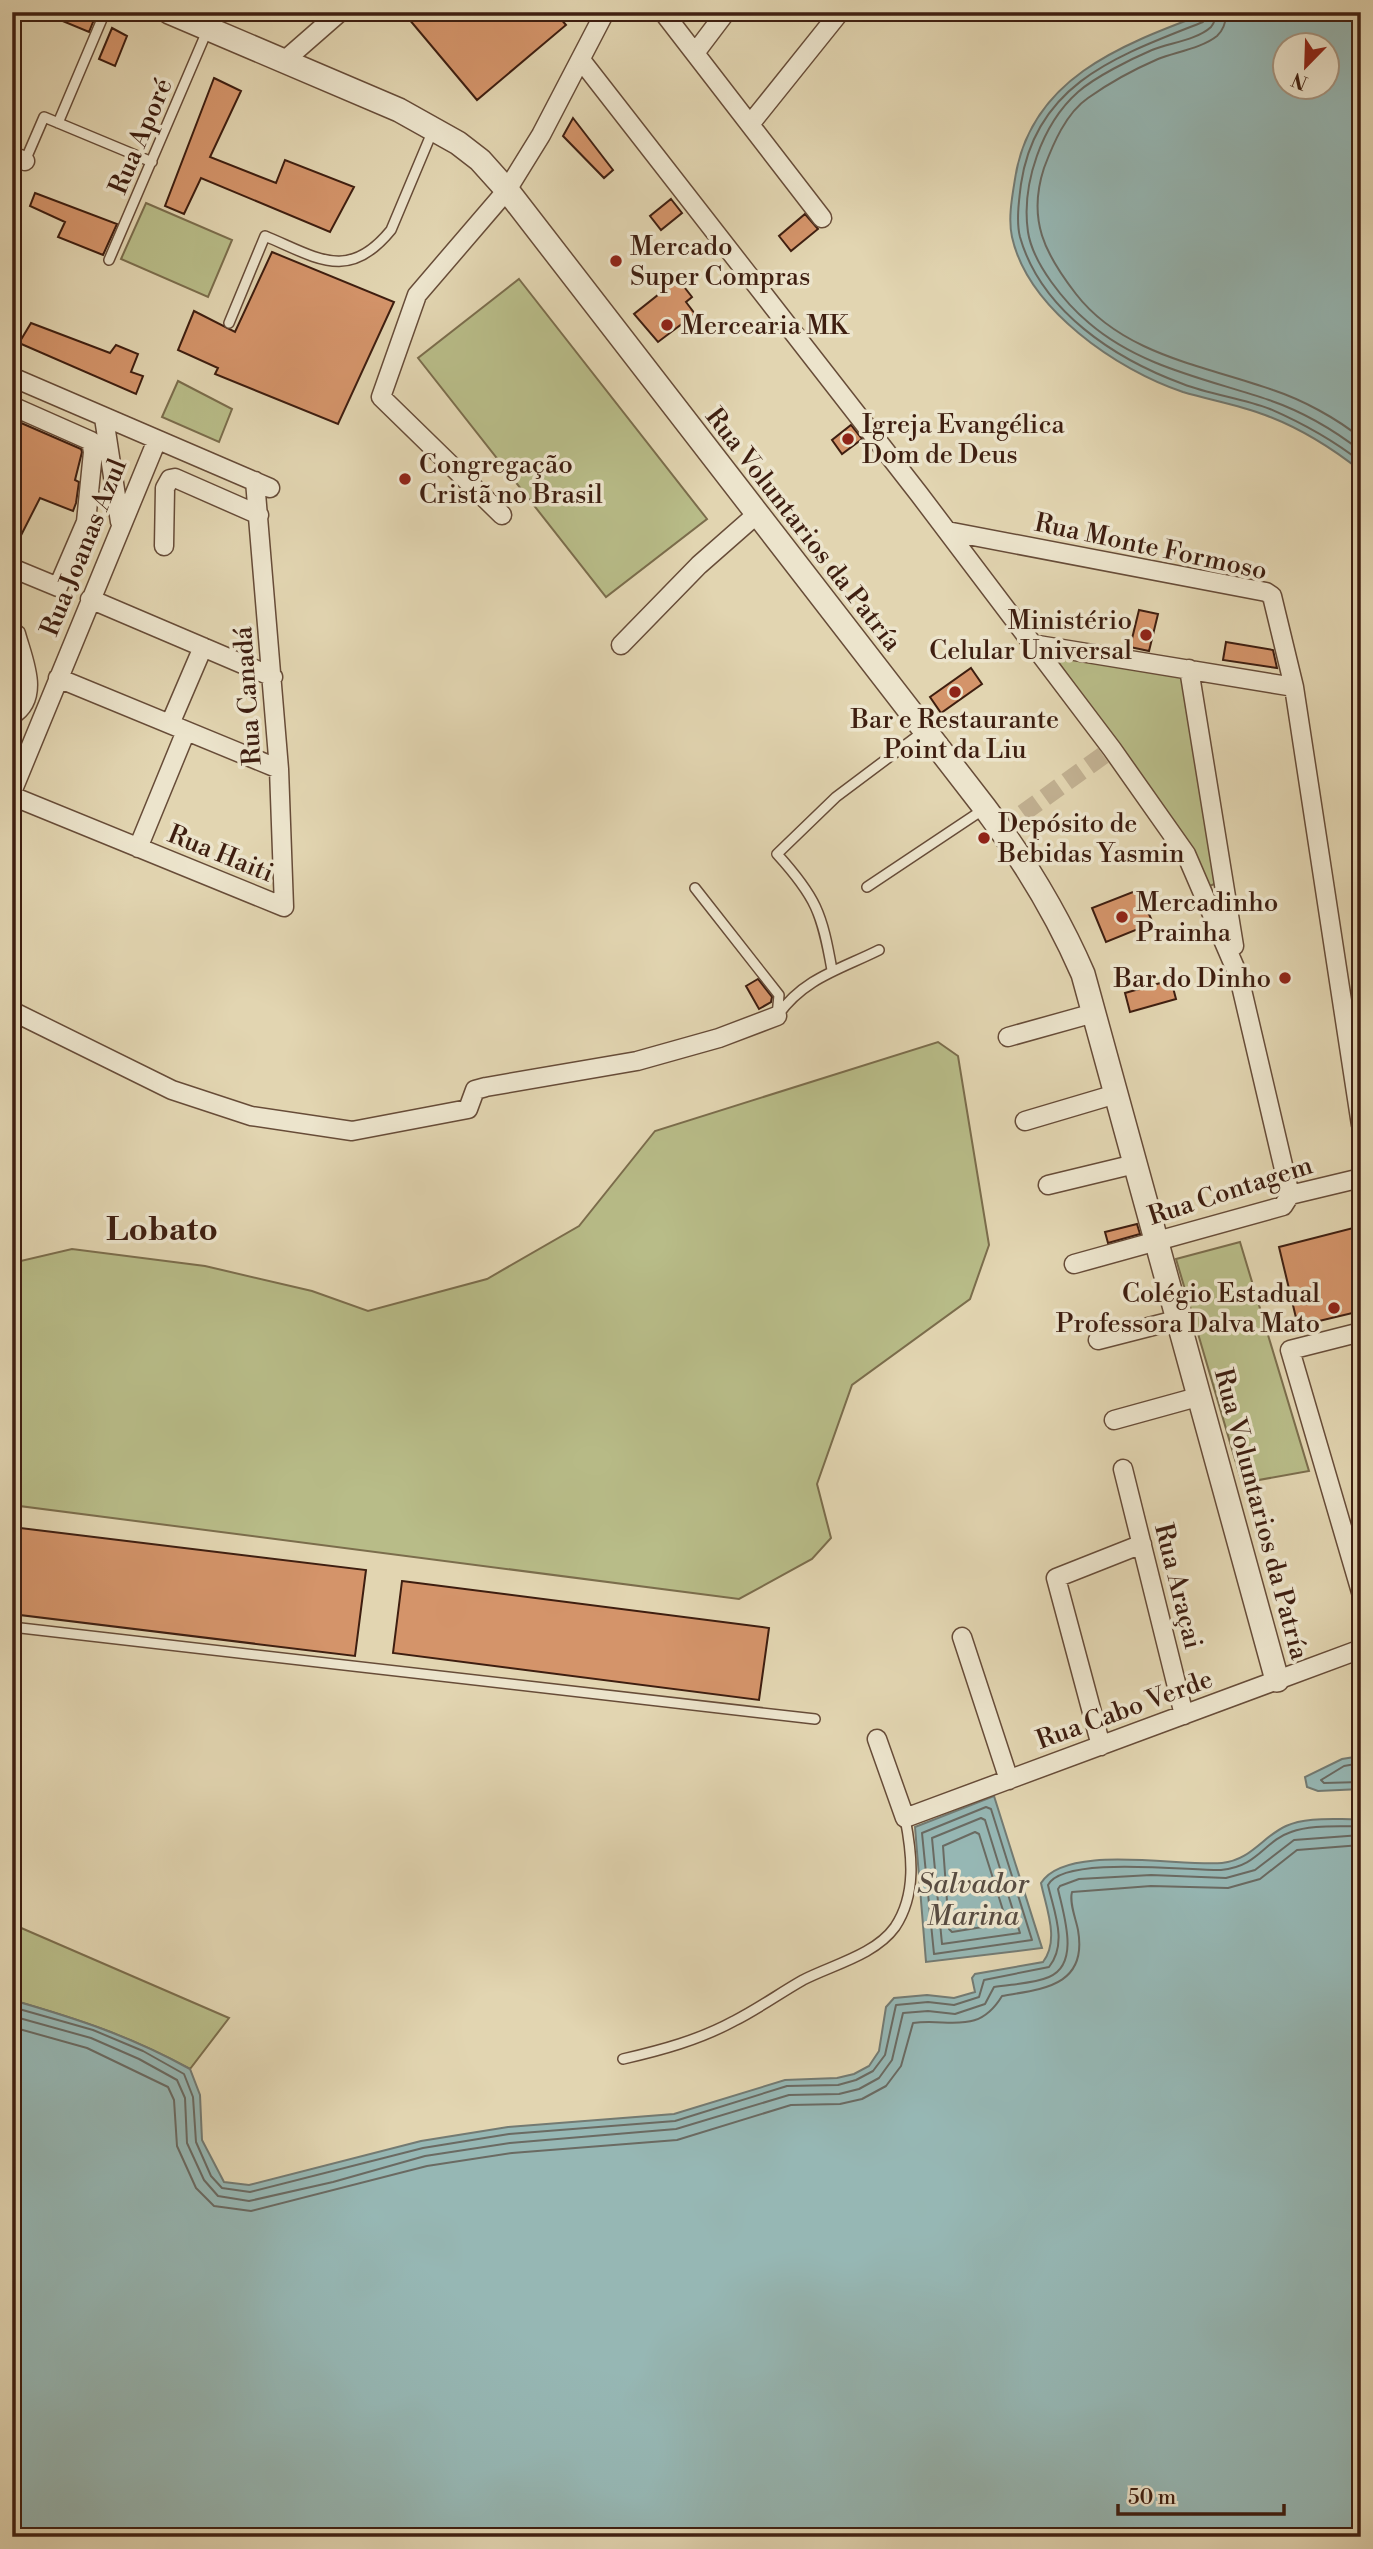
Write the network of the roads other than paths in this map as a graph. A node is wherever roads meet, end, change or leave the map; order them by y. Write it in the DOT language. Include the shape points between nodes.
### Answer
graph roads {
  1 [pos="105,12"];
  2 [pos="169,12"];
  3 [pos="340,12"];
  4 [pos="605,12"];
  5 [pos="663,12"];
  6 [pos="726,12"];
  7 [pos="840,12"];
  8 [pos="208,29"];
  9 [pos="695,53"];
  10 [pos="581,60"];
  11 [pos="284,61"];
  12 [pos="58,123"];
  13 [pos="751,123"];
  14 [pos="434,129"];
  15 [pos="19,158"];
  16 [pos="152,162"];
  17 [pos="508,190"];
  18 [pos="822,218"];
  19 [pos="109,260"];
  20 [pos="229,323"];
  21 [pos="12,377"];
  22 [pos="12,406"];
  23 [pos="104,418"];
  24 [pos="156,440"];
  25 [pos="757,514"];
  26 [pos="259,515"];
  27 [pos="502,515"];
  28 [pos="120,523"];
  29 [pos="947,531"];
  30 [pos="164,546"];
  31 [pos="12,568"];
  32 [pos="90,599"];
  33 [pos="16,634"];
  34 [pos="1032,643"];
  35 [pos="621,645"];
  36 [pos="203,647"];
  37 [pos="1189,670"];
  38 [pos="273,677"];
  39 [pos="58,678"];
  40 [pos="1294,687"];
  41 [pos="12,715"];
  42 [pos="178,728"];
  43 [pos="925,731"];
  44 [pos="20,752"];
  45 [pos="279,769"];
  46 [pos="12,794"];
  47 [pos="985,808"];
  48 [pos="138,848"];
  49 [pos="867,887"];
  50 [pos="695,888"];
  51 [pos="284,907"];
  52 [pos="879,950"];
  53 [pos="832,970"];
  54 [pos="1239,977"];
  55 [pos="12,1011"];
  56 [pos="1094,1013"];
  57 [pos="778,1016"];
  58 [pos="1008,1037"];
  59 [pos="1116,1094"];
  60 [pos="1025,1121"];
  61 [pos="1361,1125"];
  62 [pos="1135,1164"];
  63 [pos="1361,1178"];
  64 [pos="1048,1185"];
  65 [pos="1290,1195"];
  66 [pos="1158,1241"];
  67 [pos="1074,1264"];
  68 [pos="1180,1319"];
  69 [pos="1361,1332"];
  70 [pos="1098,1340"];
  71 [pos="1201,1396"];
  72 [pos="1114,1420"];
  73 [pos="1124,1469"];
  74 [pos="1142,1544"];
  75 [pos="1361,1592"];
  76 [pos="12,1627"];
  77 [pos="962,1637"];
  78 [pos="1361,1649"];
  79 [pos="1277,1680"];
  80 [pos="1184,1715"];
  81 [pos="815,1719"];
  82 [pos="877,1739"];
  83 [pos="1101,1746"];
  84 [pos="1009,1780"];
  85 [pos="905,1818"];
  86 [pos="623,2059"];
  1 -- 12 [label="lane"];
  2 -- 8 [label="street, Rua Voluntarios da Patría"];
  3 -- 11 [label="street"];
  4 -- 10 [label="street"];
  5 -- 9 [label="street"];
  6 -- 9 [label="street"];
  7 -- 13 [label="street"];
  8 -- 11 [label="street, Rua Voluntarios da Patría"];
  8 -- 16 [label="lane, Rua Aporé"];
  9 -- 13 [label="street"];
  10 -- 17 [label="street"];
  10 -- 29 [label="street"];
  11 -- 14 [label="street, Rua Voluntarios da Patría"];
  12 -- 15 [label="lane" via="44,117"];
  12 -- 16 [label="lane"];
  13 -- 18 [label="street"];
  14 -- 17 [label="street, Rua Voluntarios da Patría" via="480,160"];
  14 -- 20 [label="lane" via="381,242 341,264 265,236"];
  16 -- 19 [label="lane, Rua Aporé"];
  17 -- 25 [label="street, Rua Voluntarios da Patría"];
  17 -- 27 [label="street" via="417,295 381,397"];
  21 -- 23 [label="street"];
  22 -- 31 [label="street, Rua Joanas Azul" via="91,441 93,473 89,511 58,587"];
  23 -- 24 [label="street"];
  23 -- 28 [label="street"];
  24 -- 26 [label="street, Rua Canadá" via="263,485"];
  24 -- 28 [label="street, Rua Joanas Azul"];
  25 -- 35 [label="street"];
  25 -- 43 [label="street, Rua Voluntarios da Patría"];
  26 -- 30 [label="street" via="170,479 165,488"];
  26 -- 38 [label="street, Rua Canadá"];
  28 -- 32 [label="street, Rua Joanas Azul"];
  29 -- 34 [label="street"];
  29 -- 40 [label="street, Rua Monte Formoso" via="1268,593"];
  32 -- 36 [label="street"];
  32 -- 39 [label="street, Rua Joanas Azul"];
  33 -- 41 [label="street" via="29,690 26,701"];
  34 -- 37 [label="street"];
  34 -- 54 [label="street" via="1186,854"];
  36 -- 38 [label="street"];
  36 -- 42 [label="street, Rua Haiti"];
  37 -- 40 [label="street"];
  37 -- 54 [label="street"];
  38 -- 45 [label="street, Rua Canadá"];
  39 -- 42 [label="street"];
  39 -- 44 [label="street, Rua Joanas Azul"];
  40 -- 61 [label="street, Rua Monte Formoso"];
  42 -- 45 [label="street"];
  42 -- 48 [label="street, Rua Haiti"];
  43 -- 47 [label="street, Rua Voluntarios da Patría"];
  43 -- 53 [label="lane" via="836,797 777,854 818,908"];
  44 -- 46 [label="street, Rua Joanas Azul"];
  45 -- 51 [label="street, Rua Canadá"];
  46 -- 48 [label="street, Rua Haiti"];
  47 -- 49 [label="lane"];
  47 -- 56 [label="street, Rua Voluntarios da Patría" via="1052,908 1083,974"];
  48 -- 51 [label="street, Rua Haiti"];
  50 -- 57 [label="lane" via="779,995"];
  52 -- 53 [label="lane"];
  53 -- 57 [label="lane" via="799,989"];
  54 -- 65 [label="street"];
  55 -- 57 [label="street" via="172,1090 251,1116 352,1131 468,1109 475,1090 638,1061"];
  56 -- 58 [label="street"];
  56 -- 59 [label="street, Rua Voluntarios da Patría"];
  59 -- 60 [label="street"];
  59 -- 62 [label="street, Rua Voluntarios da Patría"];
  62 -- 64 [label="street"];
  62 -- 66 [label="street, Rua Voluntarios da Patría"];
  63 -- 65 [label="street, Rua Contagem"];
  65 -- 66 [label="street, Rua Contagem" via="1283,1206"];
  66 -- 67 [label="street, Rua Contagem"];
  66 -- 68 [label="street, Rua Voluntarios da Patría"];
  68 -- 70 [label="street"];
  68 -- 71 [label="street, Rua Voluntarios da Patría"];
  69 -- 75 [label="street" via="1290,1350"];
  71 -- 72 [label="street"];
  71 -- 79 [label="street, Rua Voluntarios da Patría"];
  73 -- 74 [label="street, Rua Araçai"];
  74 -- 80 [label="street, Rua Araçai"];
  74 -- 83 [label="street" via="1056,1578"];
  76 -- 81 [label="lane"];
  77 -- 84 [label="street"];
  78 -- 79 [label="street, Rua Cabo Verde"];
  79 -- 80 [label="street, Rua Cabo Verde"];
  80 -- 83 [label="street, Rua Cabo Verde"];
  82 -- 85 [label="street"];
  83 -- 84 [label="street, Rua Cabo Verde"];
  84 -- 85 [label="street, Rua Cabo Verde"];
  85 -- 86 [label="lane" via="911,1848 907,1902 894,1928 877,1943 732,2023 680,2046"];
}
